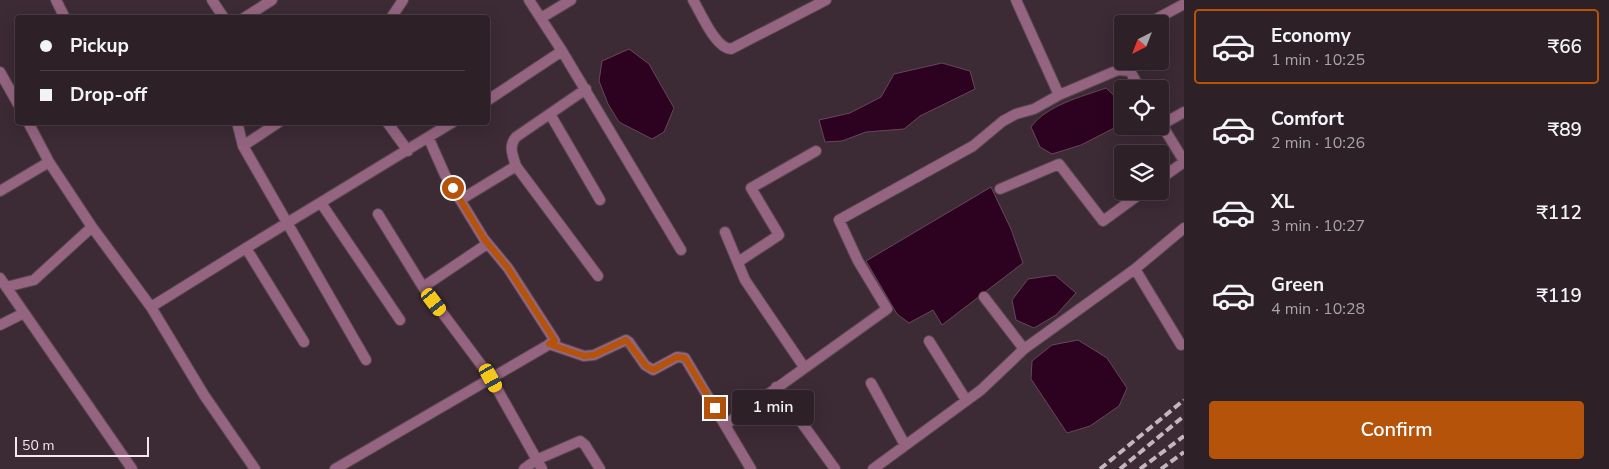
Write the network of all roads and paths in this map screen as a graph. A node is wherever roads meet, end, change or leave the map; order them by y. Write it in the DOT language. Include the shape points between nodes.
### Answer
graph roads {
  1 [pos="56,0"];
  2 [pos="212,0"];
  3 [pos="272,0"];
  4 [pos="403,0"];
  5 [pos="529,0"];
  6 [pos="571,0"];
  7 [pos="693,0"];
  8 [pos="826,0"];
  9 [pos="1016,0"];
  10 [pos="1184,4"];
  11 [pos="64,15"];
  12 [pos="222,15"];
  13 [pos="249,15"];
  14 [pos="393,15"];
  15 [pos="1164,15"];
  16 [pos="541,18"];
  17 [pos="562,51"];
  18 [pos="1118,70"];
  19 [pos="0,72"];
  20 [pos="1135,80"];
  21 [pos="586,89"];
  22 [pos="1059,95"];
  23 [pos="15,99"];
  24 [pos="490,99"];
  25 [pos="1184,112"];
  26 [pos="550,114"];
  27 [pos="1169,120"];
  28 [pos="30,125"];
  29 [pos="238,125"];
  30 [pos="274,125"];
  31 [pos="389,125"];
  32 [pos="448,125"];
  33 [pos="1168,135"];
  34 [pos="429,138"];
  35 [pos="243,146"];
  36 [pos="408,151"];
  37 [pos="816,151"];
  38 [pos="1184,161"];
  39 [pos="49,162"];
  40 [pos="516,166"];
  41 [pos="1169,172"];
  42 [pos="1000,189"];
  43 [pos="0,191"];
  44 [pos="460,200"];
  45 [pos="600,200"];
  46 [pos="1132,200"];
  47 [pos="320,204"];
  48 [pos="378,214"];
  49 [pos="288,223"];
  50 [pos="92,226"];
  51 [pos="1184,228"];
  52 [pos="725,232"];
  53 [pos="487,244"];
  54 [pos="246,248"];
  55 [pos="681,250"];
  56 [pos="738,262"];
  57 [pos="1135,269"];
  58 [pos="598,276"];
  59 [pos="3,282"];
  60 [pos="423,287"];
  61 [pos="984,297"];
  62 [pos="152,307"];
  63 [pos="24,314"];
  64 [pos="400,320"];
  65 [pos="0,325"];
  66 [pos="929,341"];
  67 [pos="304,342"];
  68 [pos="549,344"];
  69 [pos="1181,345"];
  70 [pos="1024,349"];
  71 [pos="366,360"];
  72 [pos="804,368"];
  73 [pos="491,378"];
  74 [pos="871,383"];
  75 [pos="776,387"];
  76 [pos="966,400"];
  77 [pos="725,425"];
  78 [pos="905,445"];
  79 [pos="536,460"];
  80 [pos="132,469"];
  81 [pos="255,469"];
  82 [pos="335,469"];
  83 [pos="524,469"];
  84 [pos="542,469"];
  85 [pos="600,469"];
  86 [pos="751,469"];
  87 [pos="835,469"];
  88 [pos="873,469"];
  1 -- 11 [label="street"];
  2 -- 12 [label="street"];
  3 -- 13 [label="street"];
  4 -- 14 [label="street"];
  5 -- 16 [label="street"];
  6 -- 16 [label="street"];
  7 -- 8 [label="street" via="716,40 722,47 731,49"];
  9 -- 22 [label="street"];
  10 -- 15 [label="street"];
  16 -- 17 [label="street"];
  17 -- 21 [label="street"];
  17 -- 24 [label="street"];
  18 -- 20 [label="street" via="1130,71"];
  18 -- 22 [label="street"];
  19 -- 23 [label="street"];
  21 -- 26 [label="street"];
  21 -- 55 [label="street"];
  22 -- 72 [label="street" via="1034,109 1016,114 973,146 839,220 858,261 887,309"];
  25 -- 27 [label="street"];
  26 -- 40 [label="street" via="513,141 511,150"];
  26 -- 45 [label="street"];
  28 -- 39 [label="street"];
  29 -- 35 [label="street"];
  30 -- 35 [label="street"];
  31 -- 36 [label="street"];
  32 -- 34 [label="street"];
  33 -- 38 [label="street"];
  34 -- 36 [label="street"];
  34 -- 44 [label="street"];
  35 -- 49 [label="street"];
  36 -- 47 [label="street"];
  37 -- 56 [label="street" via="751,188 780,235"];
  38 -- 41 [label="street"];
  39 -- 43 [label="street"];
  39 -- 50 [label="street"];
  40 -- 44 [label="street"];
  40 -- 58 [label="street"];
  42 -- 46 [label="street" via="1059,164 1103,221"];
  44 -- 53 [label="street"];
  47 -- 49 [label="street"];
  47 -- 64 [label="street"];
  48 -- 60 [label="street"];
  49 -- 54 [label="street"];
  49 -- 71 [label="street"];
  50 -- 59 [label="street" via="34,280"];
  50 -- 62 [label="street"];
  51 -- 57 [label="street"];
  52 -- 56 [label="street"];
  53 -- 60 [label="street"];
  53 -- 68 [label="street" via="508,268 555,341"];
  54 -- 62 [label="street"];
  54 -- 67 [label="street"];
  56 -- 72 [label="street" via="745,280"];
  57 -- 69 [label="street"];
  57 -- 70 [label="street"];
  59 -- 63 [label="street"];
  60 -- 73 [label="street"];
  61 -- 70 [label="street"];
  62 -- 81 [label="street" via="204,395"];
  63 -- 65 [label="street"];
  63 -- 80 [label="street"];
  66 -- 76 [label="street"];
  68 -- 73 [label="street"];
  68 -- 77 [label="street" via="584,356 594,355 626,340 646,366 653,370 677,357 685,358"];
  70 -- 76 [label="street"];
  72 -- 75 [label="street"];
  73 -- 79 [label="street"];
  73 -- 82 [label="street"];
  74 -- 78 [label="street"];
  75 -- 77 [label="street"];
  75 -- 87 [label="street"];
  76 -- 78 [label="street"];
  77 -- 86 [label="street"];
  78 -- 88 [label="street"];
  79 -- 83 [label="street"];
  79 -- 84 [label="street"];
  79 -- 85 [label="street" via="580,441 586,445"];
}
